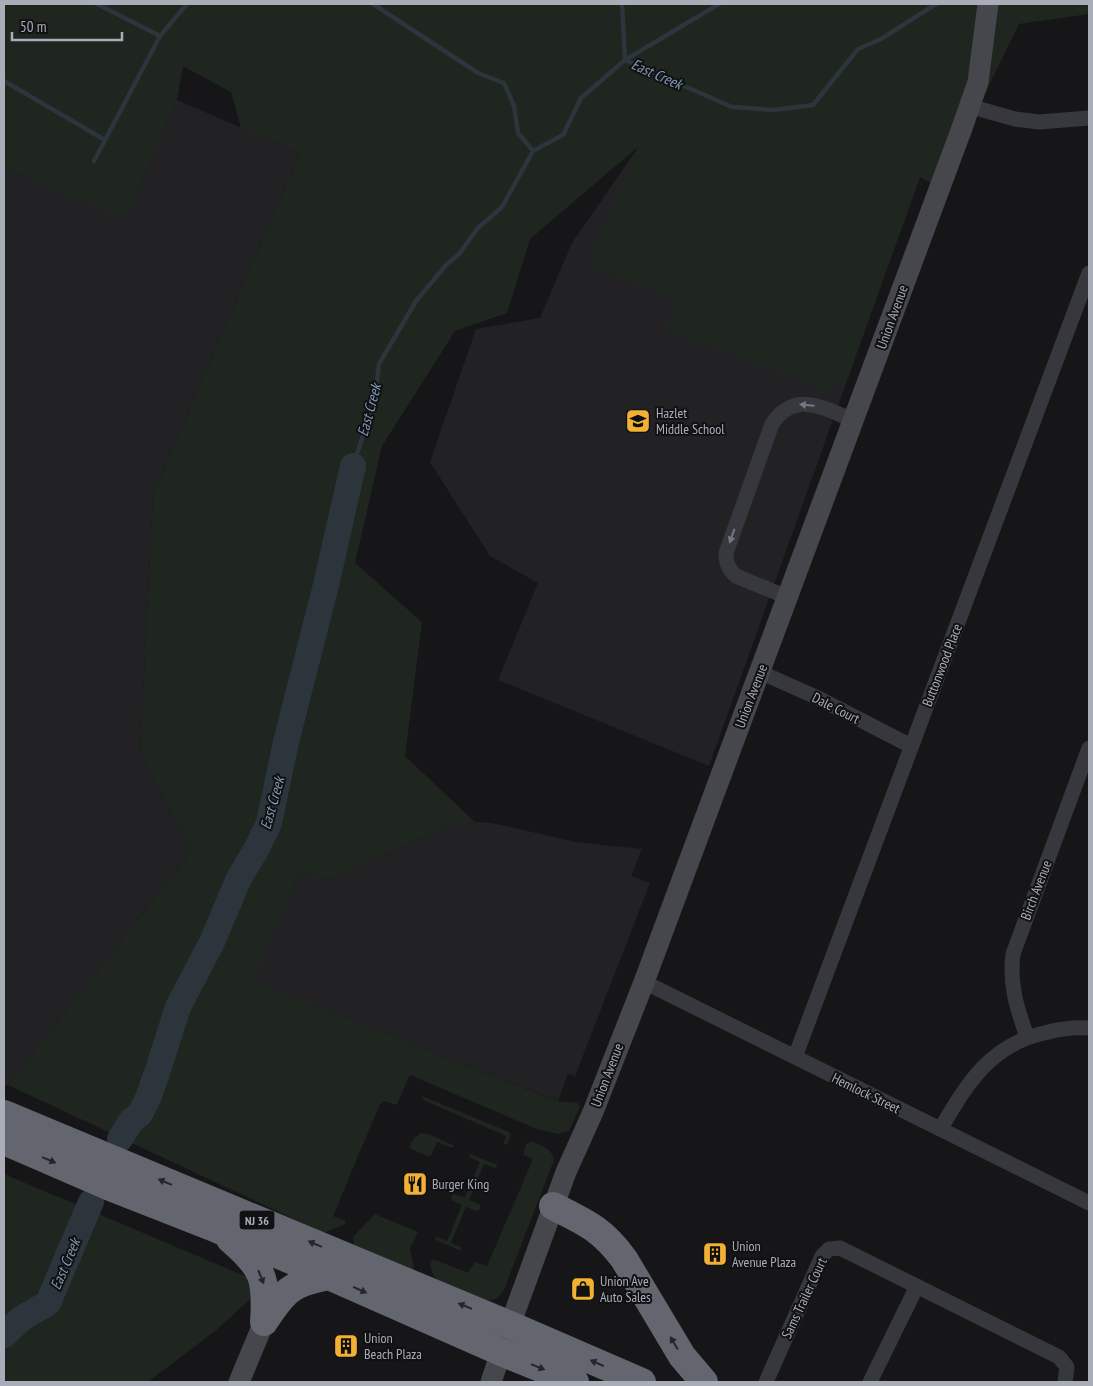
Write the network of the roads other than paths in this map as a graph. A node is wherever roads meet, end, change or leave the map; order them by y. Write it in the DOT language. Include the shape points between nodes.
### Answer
graph roads {
  1 [pos="988,4"];
  2 [pos="969,106"];
  3 [pos="1089,118"];
  4 [pos="1089,273"];
  5 [pos="853,420"];
  6 [pos="787,597"];
  7 [pos="760,672"];
  8 [pos="912,746"];
  9 [pos="1089,748"];
  10 [pos="644,982"];
  11 [pos="1089,1028"];
  12 [pos="1026,1037"];
  13 [pos="795,1057"];
  14 [pos="4,1114"];
  15 [pos="941,1128"];
  16 [pos="4,1141"];
  17 [pos="1089,1203"];
  18 [pos="553,1206"];
  19 [pos="217,1228"];
  20 [pos="329,1276"];
  21 [pos="917,1286"];
  22 [pos="264,1322"];
  23 [pos="510,1325"];
  24 [pos="501,1352"];
  25 [pos="239,1382"];
  26 [pos="491,1382"];
  27 [pos="575,1382"];
  28 [pos="642,1382"];
  29 [pos="704,1382"];
  30 [pos="766,1382"];
  31 [pos="870,1382"];
  32 [pos="1065,1382"];
  1 -- 2 [label="street, Union Avenue" via="978,82"];
  2 -- 3 [label="street" via="1039,122"];
  2 -- 5 [label="street, Union Avenue"];
  4 -- 8 [label="street, Buttonwood Place"];
  5 -- 6 [label="street, Union Avenue"];
  5 -- 6 [label="street, one-way" via="819,406 796,404 778,415 772,424 726,553 726,562 736,576"];
  6 -- 7 [label="street, Union Avenue"];
  7 -- 8 [label="street, Dale Court"];
  7 -- 10 [label="street, Union Avenue"];
  8 -- 13 [label="street, Buttonwood Place"];
  9 -- 12 [label="street, Birch Avenue" via="1013,954 1012,986"];
  10 -- 13 [label="street, Hemlock Street"];
  10 -- 18 [label="street, Union Avenue"];
  11 -- 12 [label="street" via="1059,1029"];
  12 -- 15 [label="street" via="1004,1049 979,1070"];
  13 -- 15 [label="street, Hemlock Street"];
  23 -- 14 [label="highway, NJ 36, one-way"];
  15 -- 17 [label="street, Hemlock Street"];
  16 -- 19 [label="highway, NJ 36, one-way" via="110,1187"];
  18 -- 23 [label="street, Union Avenue"];
  29 -- 18 [label="highway, one-way" via="682,1356 615,1247 593,1226"];
  19 -- 20 [label="highway, NJ 36"];
  19 -- 22 [label="highway, one-way" via="254,1263 261,1274 265,1288"];
  20 -- 22 [label="highway" via="309,1279 288,1290"];
  20 -- 24 [label="highway, NJ 36, one-way"];
  21 -- 30 [label="street, Sams Trailer Court" via="840,1248 829,1249 822,1256"];
  21 -- 31 [label="street"];
  21 -- 32 [label="street, Sams Trailer Court" via="1059,1357 1066,1367"];
  22 -- 25 [label="street"];
  23 -- 24 [label="street, Union Avenue"];
  28 -- 23 [label="highway, NJ 36, one-way"];
  24 -- 26 [label="street, Union Avenue"];
  24 -- 27 [label="highway, NJ 36, one-way"];
}
